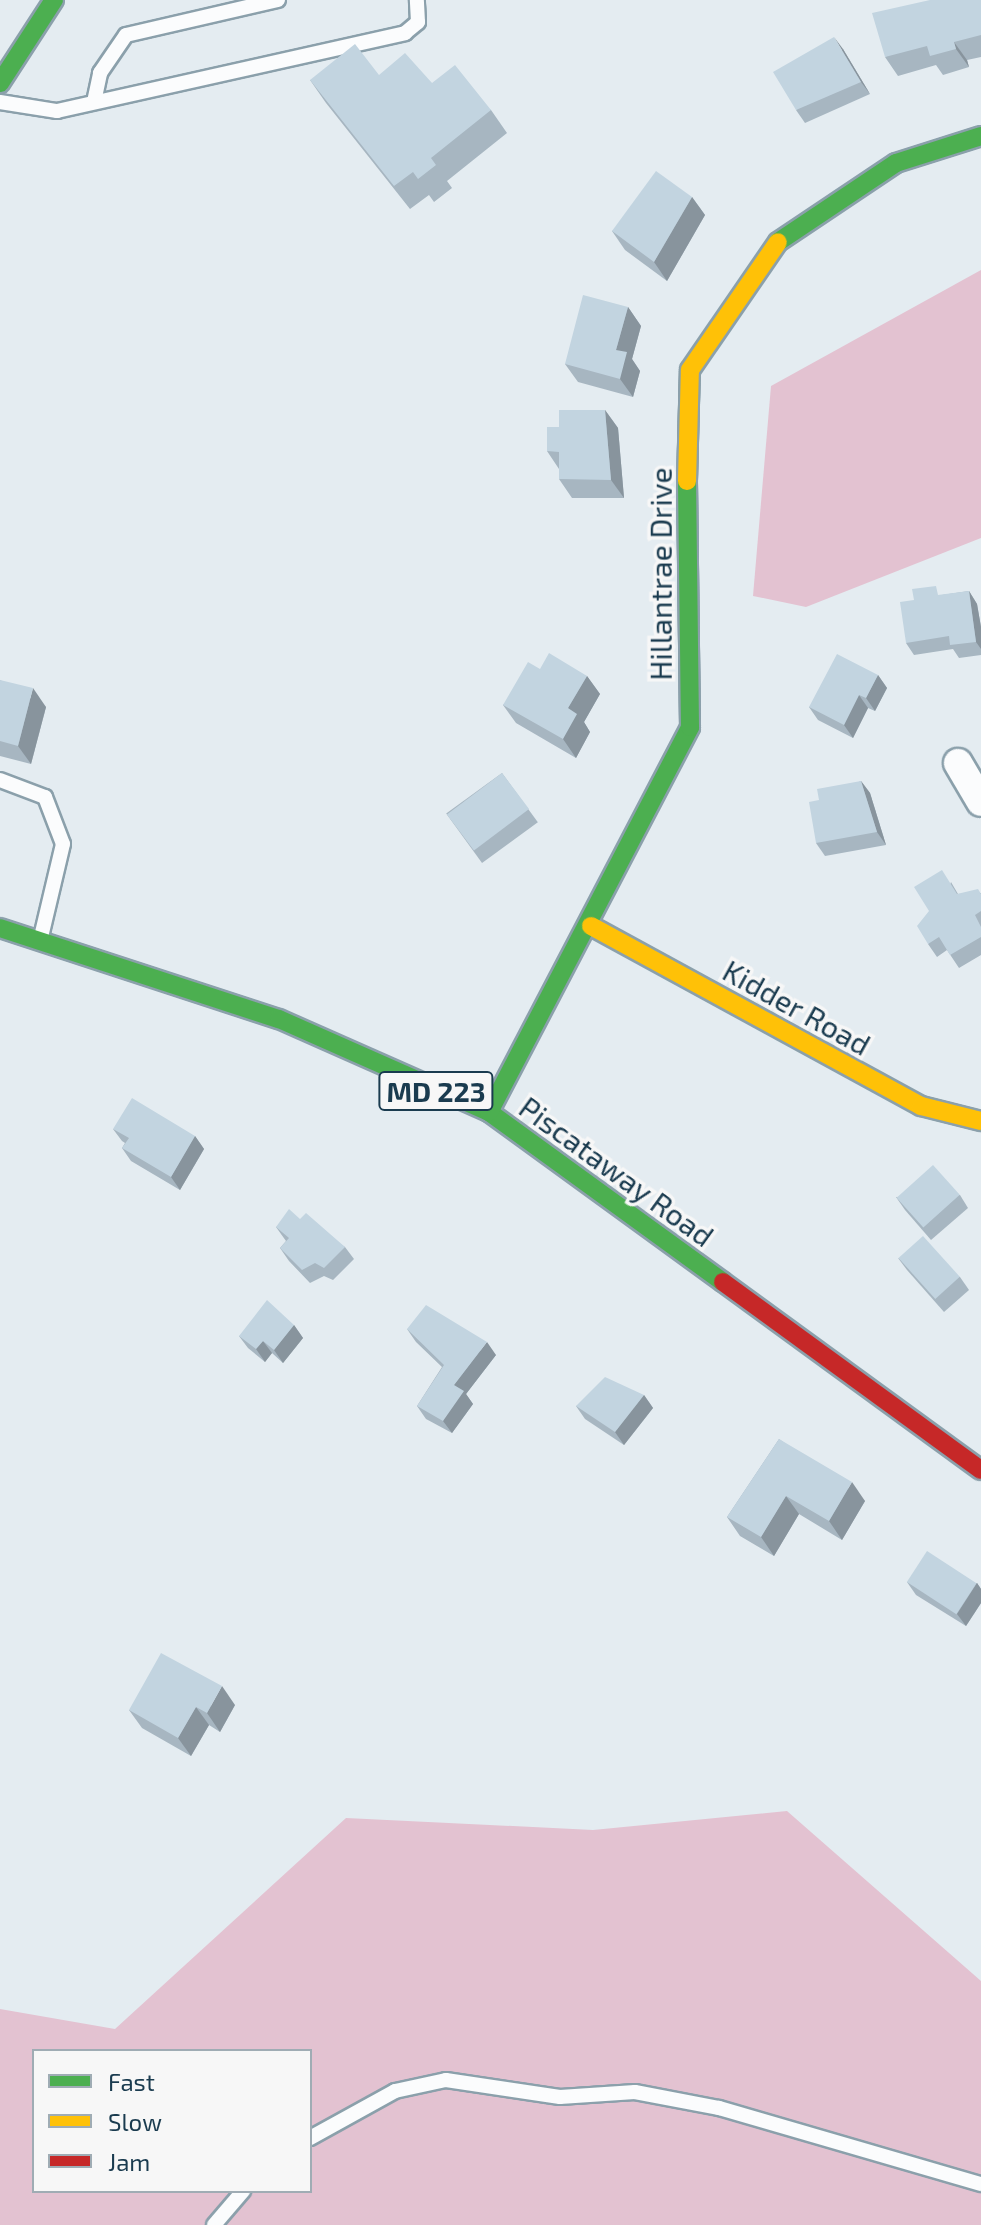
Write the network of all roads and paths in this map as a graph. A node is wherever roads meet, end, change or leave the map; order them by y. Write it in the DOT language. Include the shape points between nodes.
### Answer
graph roads {
  1 [pos="54,0"];
  2 [pos="278,0"];
  3 [pos="417,0"];
  4 [pos="0,83"];
  5 [pos="0,102"];
  6 [pos="94,102"];
  7 [pos="981,136"];
  8 [pos="958,763"];
  9 [pos="0,780"];
  10 [pos="981,802"];
  11 [pos="591,926"];
  12 [pos="0,928"];
  13 [pos="41,938"];
  14 [pos="489,1112"];
  15 [pos="981,1121"];
  16 [pos="981,1470"];
  17 [pos="312,2137"];
  18 [pos="981,2184"];
  19 [pos="241,2193"];
  20 [pos="214,2225"];
  1 -- 4 [label="street"];
  2 -- 6 [label="lane" via="126,35 100,73"];
  3 -- 6 [label="lane" via="418,22 405,33"];
  5 -- 6 [label="lane" via="57,111"];
  7 -- 11 [label="street, Hillantrae Drive" via="896,163 767,250 690,370 684,586 690,727 587,914"];
  8 -- 10 [label="street"];
  9 -- 13 [label="lane" via="45,797 63,844"];
  11 -- 14 [label="street, Hillantrae Drive"];
  11 -- 15 [label="street, Kidder Road" via="921,1106"];
  12 -- 13 [label="street, Piscataway Road / MD 223"];
  13 -- 14 [label="street, Piscataway Road / MD 223" via="279,1019"];
  14 -- 16 [label="street, Piscataway Road / MD 223"];
  17 -- 18 [label="lane" via="395,2091 446,2080 560,2097 635,2092 719,2108"];
  19 -- 20 [label="lane"];
}
